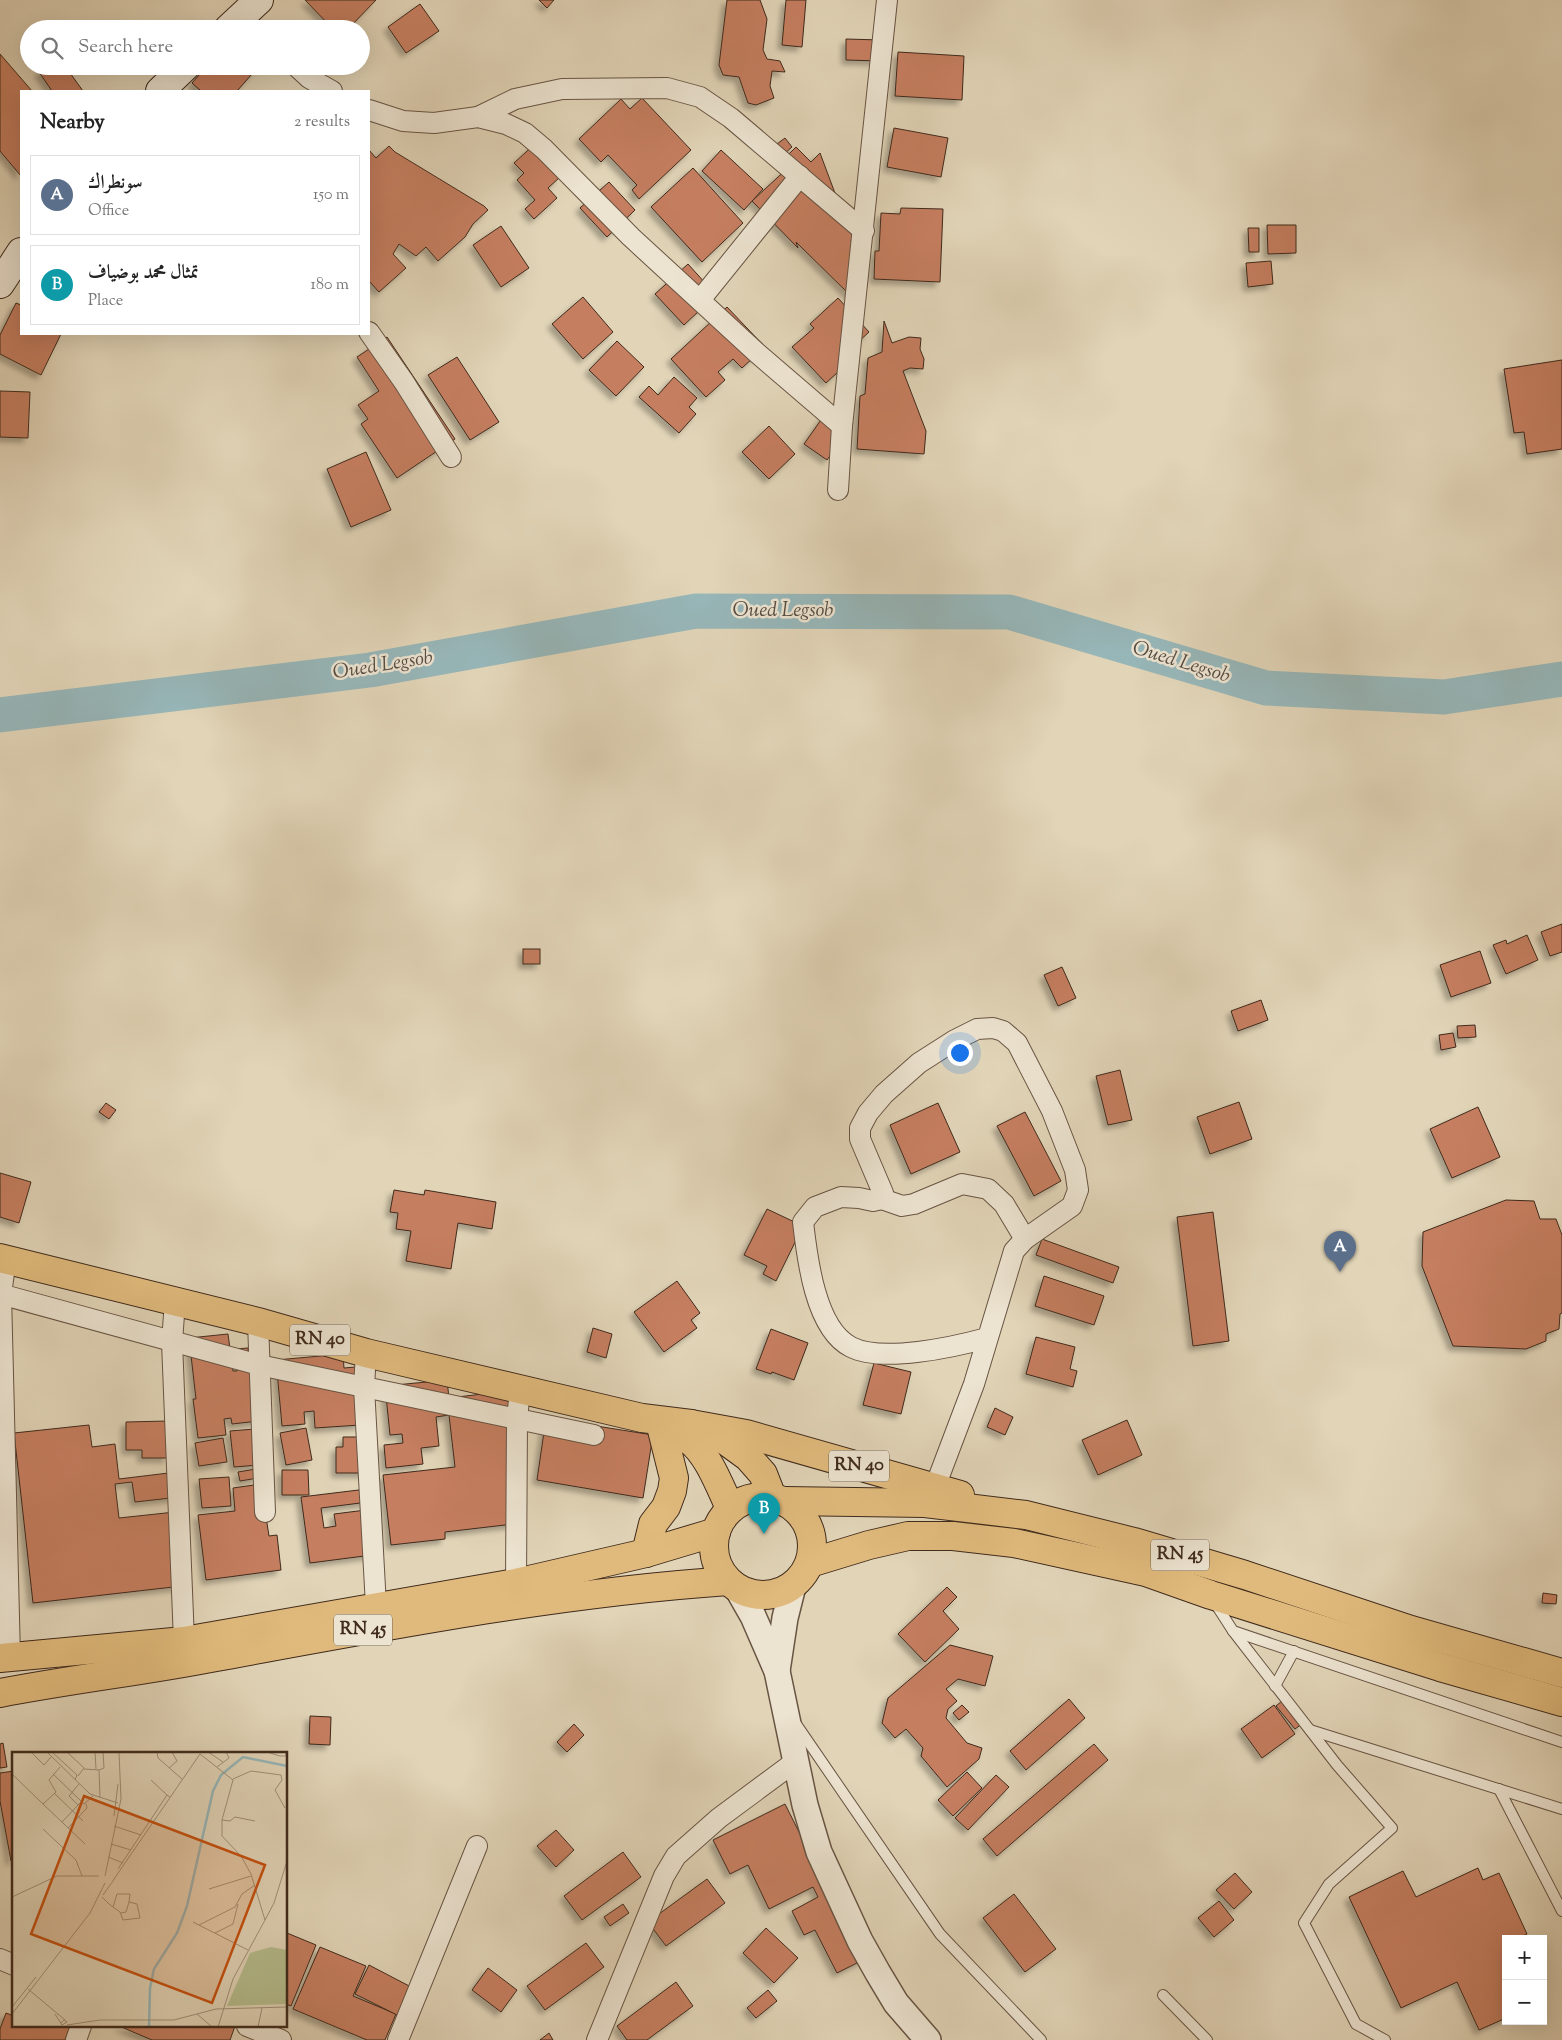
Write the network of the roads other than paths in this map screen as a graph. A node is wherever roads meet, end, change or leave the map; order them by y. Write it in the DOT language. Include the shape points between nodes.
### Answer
graph roads {
  1 [pos="887,0"];
  2 [pos="177,75"];
  3 [pos="306,75"];
  4 [pos="161,90"];
  5 [pos="330,90"];
  6 [pos="370,110"];
  7 [pos="478,117"];
  8 [pos="800,176"];
  9 [pos="864,231"];
  10 [pos="20,254"];
  11 [pos="0,284"];
  12 [pos="700,300"];
  13 [pos="370,333"];
  14 [pos="842,426"];
  15 [pos="451,457"];
  16 [pos="838,490"];
  17 [pos="882,1199"];
  18 [pos="1025,1239"];
  19 [pos="3,1258"];
  20 [pos="0,1294"];
  21 [pos="175,1301"];
  22 [pos="258,1322"];
  23 [pos="987,1338"];
  24 [pos="172,1342"];
  25 [pos="366,1354"];
  26 [pos="258,1365"];
  27 [pos="364,1387"];
  28 [pos="520,1390"];
  29 [pos="517,1418"];
  30 [pos="652,1422"];
  31 [pos="691,1424"];
  32 [pos="594,1435"];
  33 [pos="934,1487"];
  34 [pos="779,1499"];
  35 [pos="730,1508"];
  36 [pos="265,1512"];
  37 [pos="1026,1515"];
  38 [pos="716,1532"];
  39 [pos="646,1553"];
  40 [pos="810,1563"];
  41 [pos="516,1583"];
  42 [pos="732,1584"];
  43 [pos="793,1586"];
  44 [pos="1211,1595"];
  45 [pos="376,1606"];
  46 [pos="1233,1631"];
  47 [pos="184,1640"];
  48 [pos="1294,1651"];
  49 [pos="5,1658"];
  50 [pos="777,1671"];
  51 [pos="1562,1673"];
  52 [pos="1275,1686"];
  53 [pos="0,1693"];
  54 [pos="1562,1702"];
  55 [pos="785,1708"];
  56 [pos="1310,1730"];
  57 [pos="1562,1742"];
  58 [pos="796,1761"];
  59 [pos="1499,1789"];
  60 [pos="1562,1809"];
  61 [pos="477,1846"];
  62 [pos="1561,1908"];
  63 [pos="0,1959"];
  64 [pos="12,1964"];
  65 [pos="1163,1995"];
  66 [pos="80,2028"];
  67 [pos="252,2028"];
  68 [pos="76,2040"];
  69 [pos="281,2040"];
  70 [pos="398,2040"];
  71 [pos="597,2040"];
  72 [pos="928,2040"];
  73 [pos="1042,2040"];
  74 [pos="1208,2040"];
  75 [pos="1385,2040"];
  1 -- 9 [label="street"];
  2 -- 4 [label="main road"];
  3 -- 5 [label="street"];
  6 -- 7 [label="street" via="403,121 434,123"];
  7 -- 8 [label="street" via="515,98 562,89 667,88 700,97 731,118"];
  7 -- 12 [label="street" via="506,124 531,138"];
  8 -- 9 [label="street"];
  8 -- 12 [label="street"];
  9 -- 14 [label="street"];
  10 -- 11 [label="main road"];
  12 -- 14 [label="street"];
  13 -- 15 [label="street"];
  14 -- 16 [label="street"];
  17 -- 18 [label="street" via="902,1206 962,1184 988,1189 1004,1204"];
  17 -- 18 [label="street" via="883,1193 860,1139 860,1128 868,1113 919,1063 977,1029 993,1028 1011,1036 1017,1043 1052,1111 1075,1170 1078,1190 1072,1206"];
  17 -- 23 [label="street" via="841,1197 815,1207 803,1222 814,1292 835,1333 850,1347 872,1353 928,1350"];
  18 -- 23 [label="street" via="1014,1251"];
  19 -- 20 [label="street"];
  19 -- 21 [label="main road, RN 40"];
  20 -- 24 [label="street"];
  20 -- 49 [label="street"];
  21 -- 22 [label="main road, RN 40"];
  21 -- 24 [label="street"];
  22 -- 25 [label="main road, RN 40"];
  22 -- 26 [label="street"];
  23 -- 33 [label="street" via="974,1384"];
  24 -- 26 [label="street"];
  24 -- 47 [label="street"];
  25 -- 27 [label="street"];
  25 -- 28 [label="main road, RN 40"];
  26 -- 27 [label="street"];
  26 -- 36 [label="street"];
  27 -- 29 [label="street"];
  27 -- 45 [label="street"];
  28 -- 29 [label="street"];
  28 -- 30 [label="main road, RN 40"];
  29 -- 32 [label="street"];
  29 -- 41 [label="street"];
  30 -- 31 [label="main road, RN 40"];
  30 -- 35 [label="main road, RN 40" via="692,1442 712,1470"];
  30 -- 39 [label="main road" via="674,1478 666,1506 653,1524"];
  31 -- 33 [label="main road, RN 40" via="746,1434"];
  31 -- 34 [label="main road" via="726,1441 748,1457"];
  33 -- 37 [label="main road, RN 40"];
  34 -- 35 [label="main road" via="757,1496"];
  34 -- 37 [label="main road, RN 45" via="925,1503"];
  34 -- 40 [label="main road" via="797,1510 806,1521 812,1534"];
  35 -- 38 [label="main road"];
  37 -- 51 [label="main road, RN 45" via="1245,1574 1411,1630"];
  38 -- 39 [label="main road, RN 45"];
  38 -- 42 [label="main road" via="715,1558"];
  39 -- 41 [label="main road, RN 45"];
  40 -- 43 [label="main road"];
  40 -- 44 [label="main road, RN 45" via="908,1536 954,1536 1062,1552 1146,1572"];
  41 -- 45 [label="main road, RN 45"];
  42 -- 43 [label="main road" via="751,1594 766,1596"];
  42 -- 50 [label="street" via="753,1616"];
  42 -- 53 [label="main road, RN 45" via="666,1585 435,1617"];
  43 -- 50 [label="street"];
  44 -- 46 [label="lane"];
  44 -- 54 [label="main road, RN 45"];
  45 -- 47 [label="main road, RN 45"];
  46 -- 48 [label="lane"];
  46 -- 52 [label="lane"];
  47 -- 49 [label="main road, RN 45"];
  48 -- 52 [label="lane"];
  48 -- 57 [label="lane"];
  50 -- 55 [label="street"];
  52 -- 56 [label="lane"];
  55 -- 58 [label="street"];
  55 -- 73 [label="lane" via="940,1934"];
  56 -- 59 [label="lane"];
  56 -- 75 [label="lane" via="1392,1828 1329,1884 1304,1923 1356,2024"];
  58 -- 71 [label="street" via="719,1818 676,1856 664,1876"];
  58 -- 72 [label="street" via="818,1852 856,1932 896,2003"];
  59 -- 60 [label="lane"];
  59 -- 62 [label="lane"];
  61 -- 70 [label="street"];
  63 -- 64 [label="street"];
  65 -- 74 [label="lane"];
  66 -- 68 [label="street"];
  67 -- 69 [label="street"];
}
